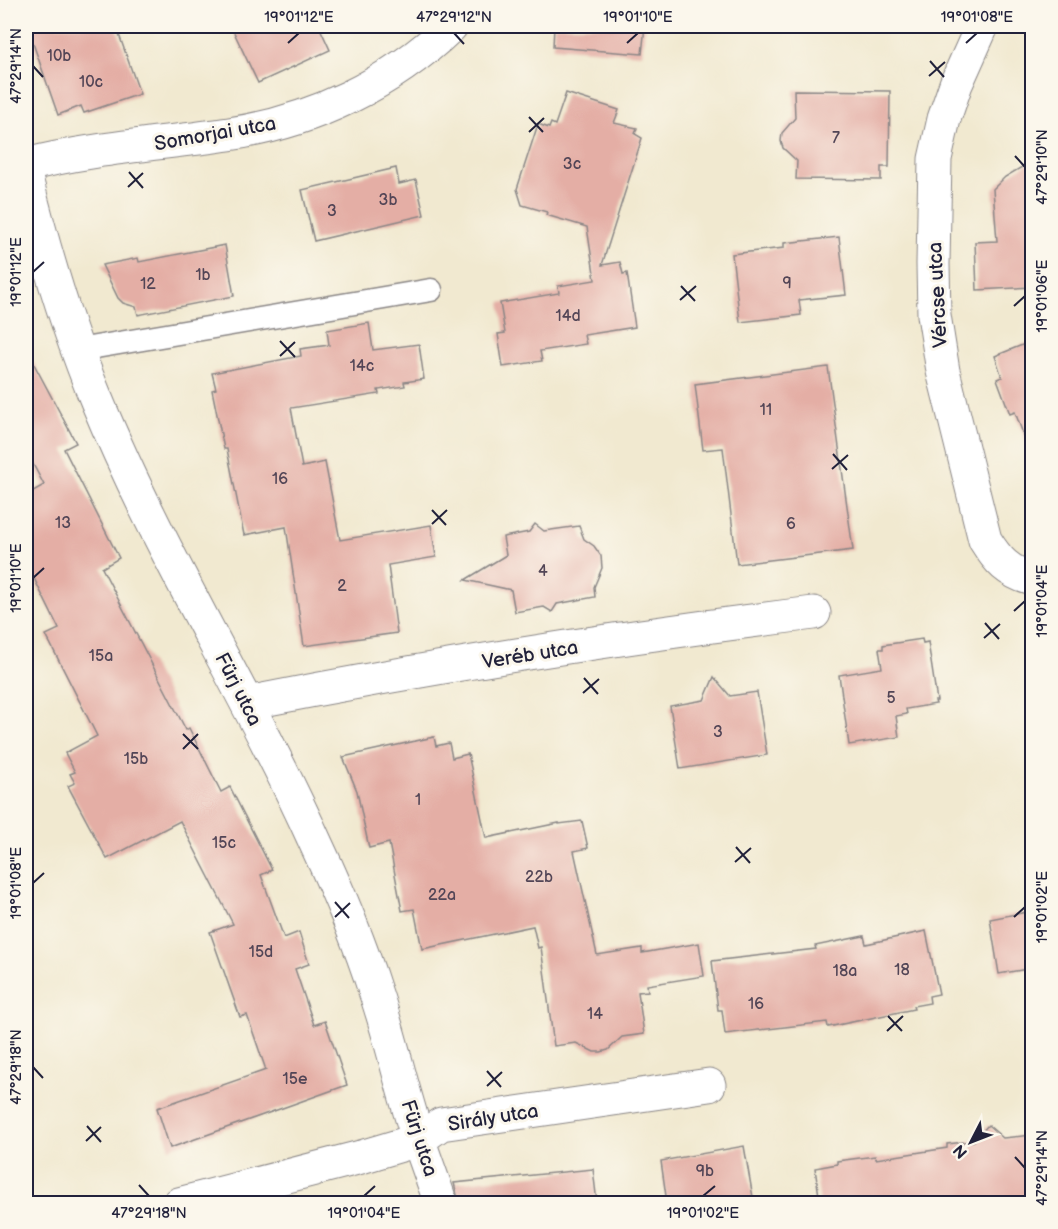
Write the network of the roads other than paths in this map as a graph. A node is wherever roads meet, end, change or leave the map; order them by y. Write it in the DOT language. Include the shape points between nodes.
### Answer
graph roads {
  1 [pos="452,26"];
  2 [pos="982,26"];
  3 [pos="26,165"];
  4 [pos="26,178"];
  5 [pos="431,290"];
  6 [pos="78,350"];
  7 [pos="1032,579"];
  8 [pos="814,613"];
  9 [pos="247,703"];
  10 [pos="709,1085"];
  11 [pos="418,1140"];
  12 [pos="179,1203"];
  13 [pos="441,1203"];
  1 -- 3 [label="street, Somorjai utca" via="381,82 312,112 231,134 60,156"];
  2 -- 7 [label="street, Vércse utca" via="956,84 935,159 934,315 942,371 985,540 997,559 1017,575"];
  4 -- 6 [label="street, Fürj utca" via="40,236"];
  5 -- 6 [label="lane"];
  6 -- 9 [label="street, Fürj utca" via="96,400 148,512"];
  8 -- 9 [label="street, Veréb utca" via="675,630"];
  9 -- 11 [label="street, Fürj utca" via="317,844 350,922 375,990"];
  10 -- 11 [label="street, Sirály utca" via="441,1124"];
  11 -- 12 [label="street, Sirály utca"];
  11 -- 13 [label="street, Fürj utca"];
}
